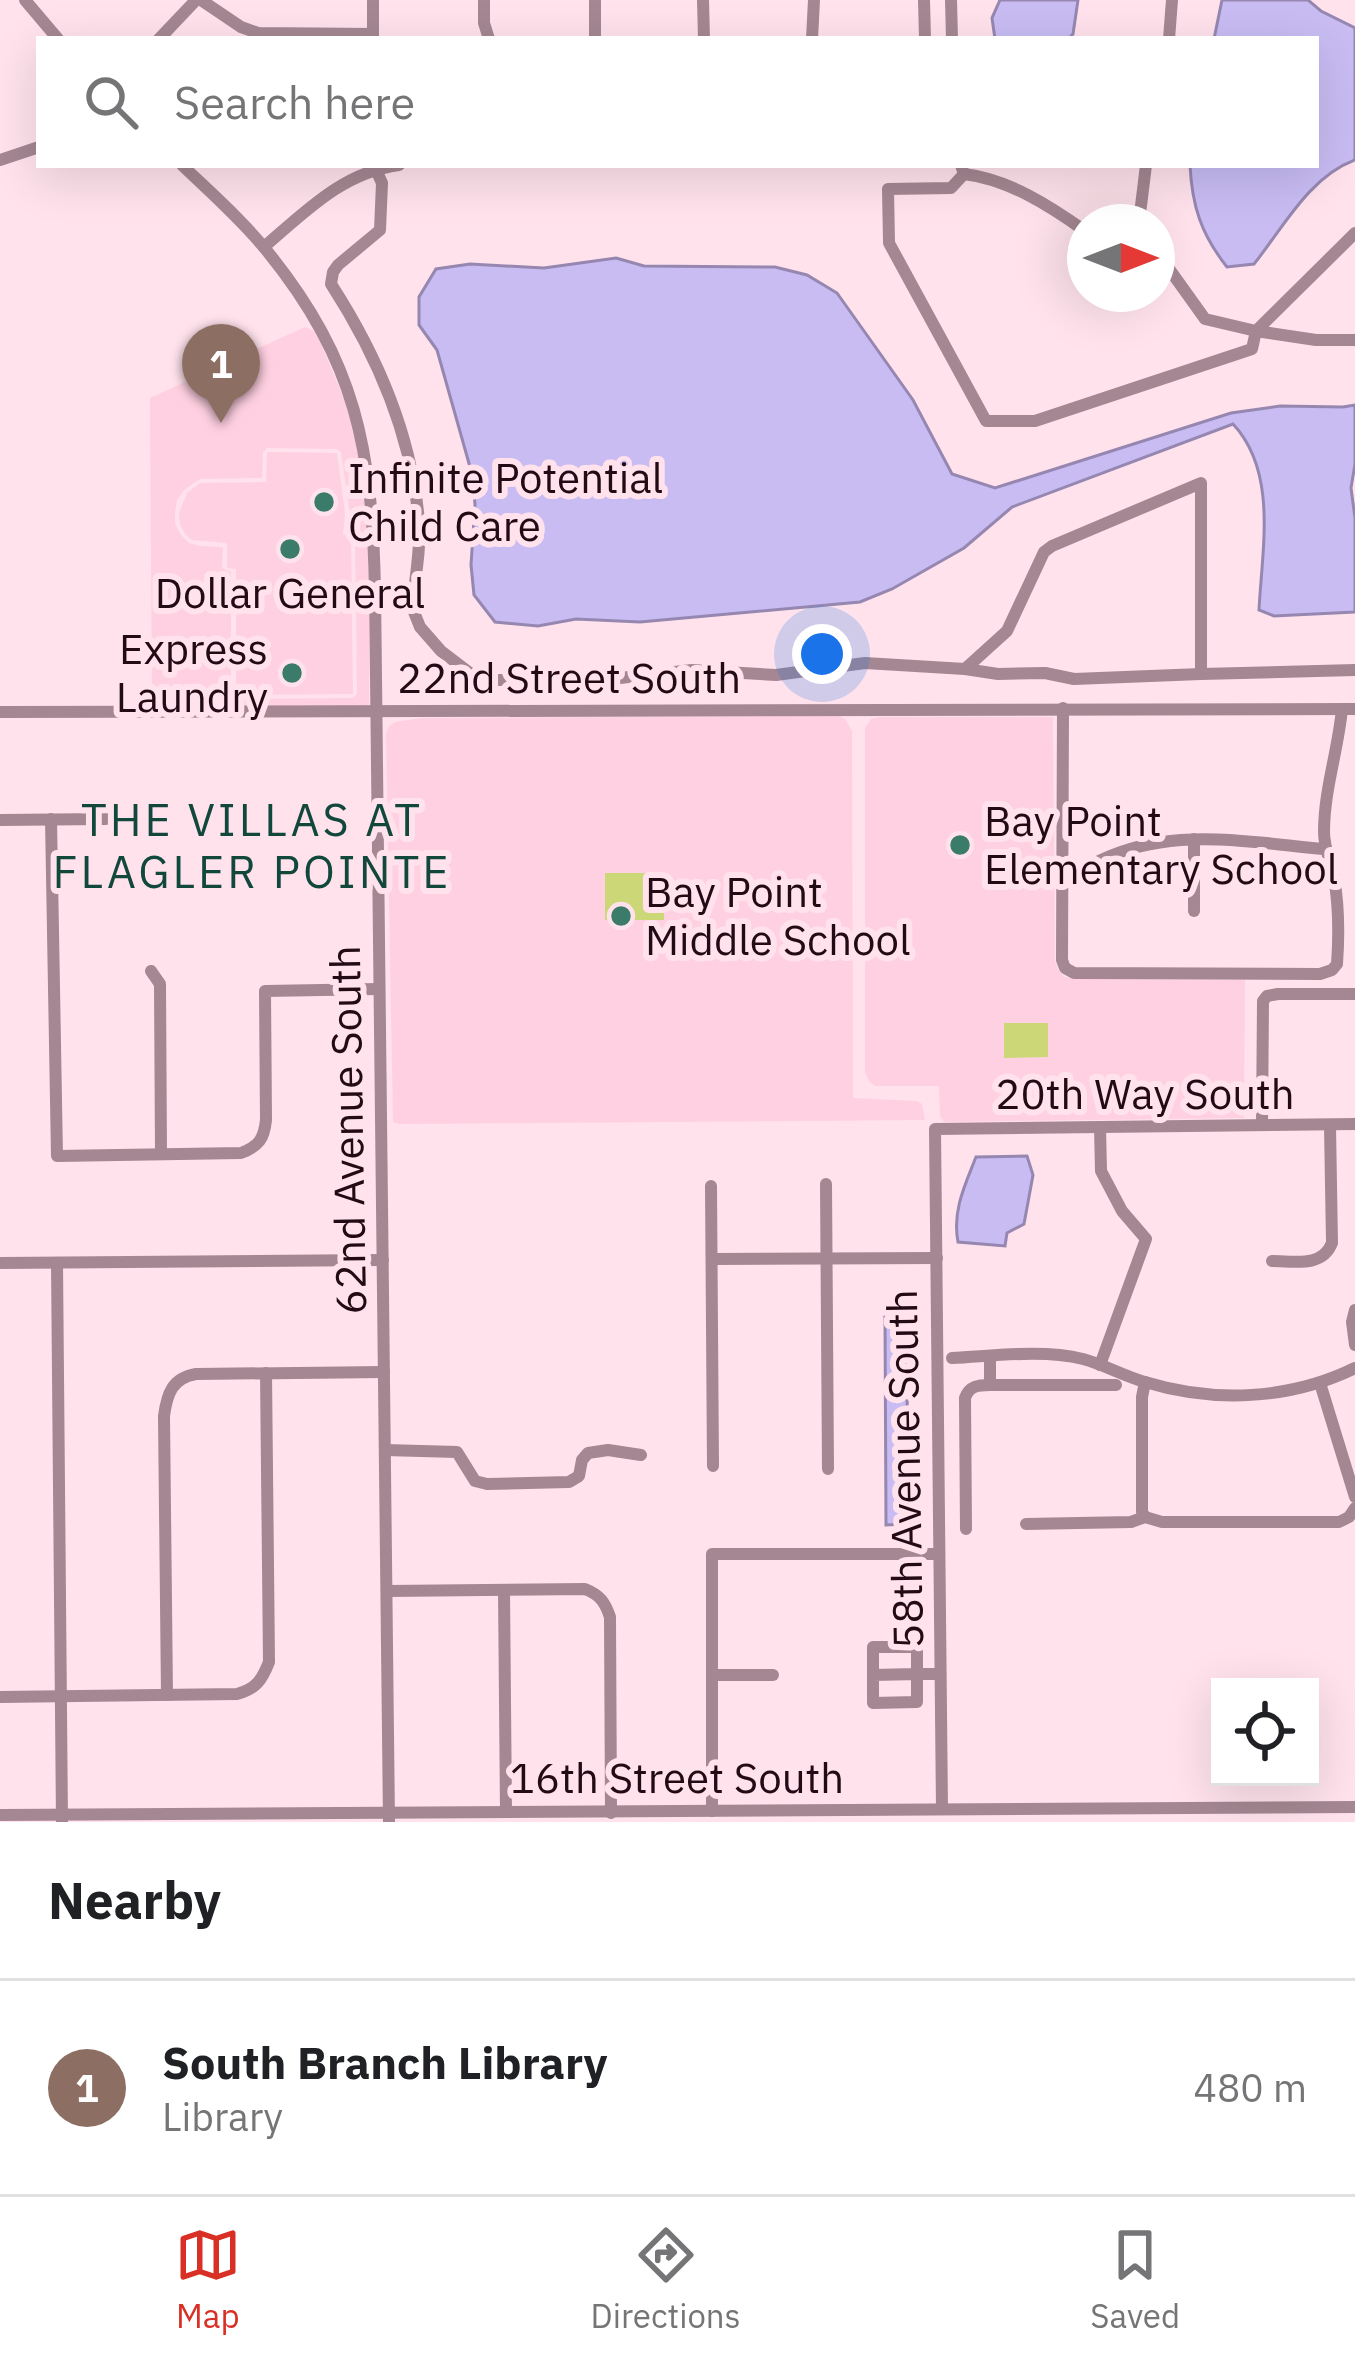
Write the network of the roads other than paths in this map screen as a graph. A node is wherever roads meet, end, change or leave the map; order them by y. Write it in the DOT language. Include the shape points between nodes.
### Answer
graph roads {
  1 [pos="25,0"];
  2 [pos="198,0"];
  3 [pos="373,0"];
  4 [pos="484,0"];
  5 [pos="595,0"];
  6 [pos="704,0"];
  7 [pos="814,0"];
  8 [pos="924,0"];
  9 [pos="951,0"];
  10 [pos="1172,0"];
  11 [pos="55,36"];
  12 [pos="162,36"];
  13 [pos="344,36"];
  14 [pos="373,36"];
  15 [pos="488,36"];
  16 [pos="595,36"];
  17 [pos="704,36"];
  18 [pos="812,36"];
  19 [pos="925,36"];
  20 [pos="952,36"];
  21 [pos="1169,36"];
  22 [pos="36,148"];
  23 [pos="0,160"];
  24 [pos="185,168"];
  25 [pos="381,168"];
  26 [pos="384,168"];
  27 [pos="1146,168"];
  28 [pos="963,169"];
  29 [pos="1141,204"];
  30 [pos="1067,218"];
  31 [pos="1355,233"];
  32 [pos="264,247"];
  33 [pos="1175,277"];
  34 [pos="1256,331"];
  35 [pos="1355,340"];
  36 [pos="965,669"];
  37 [pos="1355,670"];
  38 [pos="1201,674"];
  39 [pos="1063,709"];
  40 [pos="1349,709"];
  41 [pos="0,712"];
  42 [pos="376,712"];
  43 [pos="51,819"];
  44 [pos="106,819"];
  45 [pos="0,820"];
  46 [pos="1195,839"];
  47 [pos="1324,849"];
  48 [pos="1062,880"];
  49 [pos="1195,911"];
  50 [pos="1337,913"];
  51 [pos="1355,913"];
  52 [pos="1355,932"];
  53 [pos="1337,933"];
  54 [pos="152,971"];
  55 [pos="379,989"];
  56 [pos="1355,994"];
  57 [pos="1355,1124"];
  58 [pos="1262,1125"];
  59 [pos="1330,1126"];
  60 [pos="1100,1127"];
  61 [pos="934,1129"];
  62 [pos="161,1154"];
  63 [pos="826,1184"];
  64 [pos="711,1186"];
  65 [pos="712,1258"];
  66 [pos="937,1258"];
  67 [pos="826,1259"];
  68 [pos="383,1260"];
  69 [pos="1272,1261"];
  70 [pos="0,1263"];
  71 [pos="57,1263"];
  72 [pos="1355,1310"];
  73 [pos="1355,1345"];
  74 [pos="990,1356"];
  75 [pos="952,1358"];
  76 [pos="1100,1365"];
  77 [pos="1355,1368"];
  78 [pos="384,1372"];
  79 [pos="266,1373"];
  80 [pos="1145,1382"];
  81 [pos="1320,1383"];
  82 [pos="990,1385"];
  83 [pos="1116,1385"];
  84 [pos="386,1450"];
  85 [pos="641,1455"];
  86 [pos="713,1466"];
  87 [pos="828,1469"];
  88 [pos="1355,1498"];
  89 [pos="1352,1512"];
  90 [pos="1145,1516"];
  91 [pos="1026,1524"];
  92 [pos="966,1529"];
  93 [pos="939,1554"];
  94 [pos="504,1590"];
  95 [pos="386,1592"];
  96 [pos="917,1674"];
  97 [pos="940,1674"];
  98 [pos="712,1675"];
  99 [pos="773,1675"];
  100 [pos="873,1675"];
  101 [pos="167,1695"];
  102 [pos="0,1697"];
  103 [pos="62,1697"];
  104 [pos="1355,1807"];
  105 [pos="942,1809"];
  106 [pos="712,1811"];
  107 [pos="506,1812"];
  108 [pos="611,1813"];
  109 [pos="0,1815"];
  110 [pos="389,1817"];
  111 [pos="62,1818"];
  1 -- 11 [label="street"];
  2 -- 12 [label="street"];
  2 -- 13 [label="street" via="258,33"];
  3 -- 14 [label="street"];
  4 -- 15 [label="street"];
  5 -- 16 [label="street"];
  6 -- 17 [label="street"];
  7 -- 18 [label="street"];
  8 -- 19 [label="street"];
  9 -- 20 [label="street"];
  10 -- 21 [label="street"];
  22 -- 23 [label="street"];
  24 -- 32 [label="street, 62nd Avenue South"];
  25 -- 32 [label="street" via="326,194"];
  26 -- 36 [label="street" via="380,230 338,265 331,284 363,338 408,456 419,526 412,607 441,651 479,680 692,670 776,675 866,663"];
  27 -- 29 [label="street"];
  28 -- 30 [label="street"];
  28 -- 34 [label="street" via="951,188 888,189 889,243 986,422 1034,421 1252,349"];
  31 -- 34 [label="street"];
  32 -- 42 [label="street, 62nd Avenue South" via="320,328 360,427 372,502"];
  33 -- 34 [label="street" via="1205,319"];
  34 -- 35 [label="street"];
  36 -- 38 [label="street" via="1074,679"];
  36 -- 38 [label="street" via="1007,631 1043,552 1201,483"];
  37 -- 38 [label="street"];
  39 -- 40 [label="street, 22nd Street South"];
  39 -- 42 [label="street, 22nd Street South"];
  39 -- 48 [label="street"];
  40 -- 47 [label="street" via="1325,806"];
  41 -- 42 [label="street, 22nd Street South"];
  42 -- 55 [label="street, 62nd Avenue South"];
  43 -- 44 [label="street"];
  43 -- 45 [label="street"];
  43 -- 62 [label="street" via="57,1156"];
  46 -- 47 [label="street"];
  46 -- 48 [label="street" via="1120,852"];
  46 -- 49 [label="street"];
  47 -- 50 [label="street"];
  48 -- 53 [label="street" via="1062,960 1073,973 1320,974 1337,964"];
  50 -- 51 [label="street"];
  50 -- 53 [label="street"];
  52 -- 53 [label="street"];
  54 -- 62 [label="street" via="160,984"];
  55 -- 62 [label="street" via="265,991 265,1136 241,1153"];
  55 -- 68 [label="street, 62nd Avenue South"];
  56 -- 58 [label="street" via="1263,1001"];
  57 -- 59 [label="street, 20th Way South"];
  58 -- 59 [label="street, 20th Way South"];
  58 -- 60 [label="street, 20th Way South"];
  59 -- 69 [label="street" via="1332,1243 1312,1261"];
  60 -- 61 [label="street, 20th Way South"];
  60 -- 76 [label="street" via="1101,1171 1145,1239"];
  61 -- 66 [label="street, 58th Avenue South"];
  63 -- 67 [label="street"];
  64 -- 65 [label="street"];
  65 -- 67 [label="street"];
  65 -- 86 [label="street"];
  66 -- 67 [label="street"];
  66 -- 93 [label="street, 58th Avenue South"];
  67 -- 87 [label="street"];
  68 -- 71 [label="street"];
  68 -- 78 [label="street, 62nd Avenue South"];
  70 -- 71 [label="street"];
  71 -- 103 [label="street"];
  72 -- 73 [label="street"];
  74 -- 75 [label="street"];
  74 -- 76 [label="street"];
  74 -- 82 [label="street"];
  76 -- 80 [label="street"];
  77 -- 81 [label="street"];
  78 -- 79 [label="street"];
  78 -- 84 [label="street, 62nd Avenue South"];
  79 -- 101 [label="street" via="269,1662 250,1690"];
  79 -- 101 [label="street" via="184,1376 167,1396"];
  80 -- 81 [label="street" via="1266,1395"];
  80 -- 90 [label="street"];
  81 -- 88 [label="street"];
  82 -- 83 [label="street"];
  82 -- 92 [label="street" via="964,1398"];
  84 -- 85 [label="street" via="457,1453 475,1481 487,1484 569,1482 588,1453"];
  84 -- 95 [label="street, 62nd Avenue South"];
  89 -- 90 [label="street" via="1340,1522"];
  90 -- 91 [label="street"];
  93 -- 97 [label="street, 58th Avenue South"];
  93 -- 98 [label="street" via="712,1554"];
  94 -- 95 [label="street"];
  94 -- 107 [label="street"];
  94 -- 108 [label="street" via="585,1589 605,1603"];
  95 -- 110 [label="street, 62nd Avenue South"];
  96 -- 97 [label="street"];
  96 -- 100 [label="street"];
  96 -- 100 [label="street" via="917,1702 873,1702"];
  96 -- 100 [label="street" via="917,1647 873,1647"];
  97 -- 105 [label="street, 58th Avenue South"];
  98 -- 99 [label="street"];
  98 -- 106 [label="street"];
  101 -- 103 [label="street"];
  102 -- 103 [label="street"];
  103 -- 111 [label="street"];
  104 -- 105 [label="street, 16th Street South"];
  105 -- 106 [label="street, 16th Street South"];
  106 -- 108 [label="street, 16th Street South"];
  107 -- 108 [label="street, 16th Street South"];
  107 -- 110 [label="street, 16th Street South"];
  109 -- 111 [label="street, 16th Street South"];
  110 -- 111 [label="street, 16th Street South"];
}
